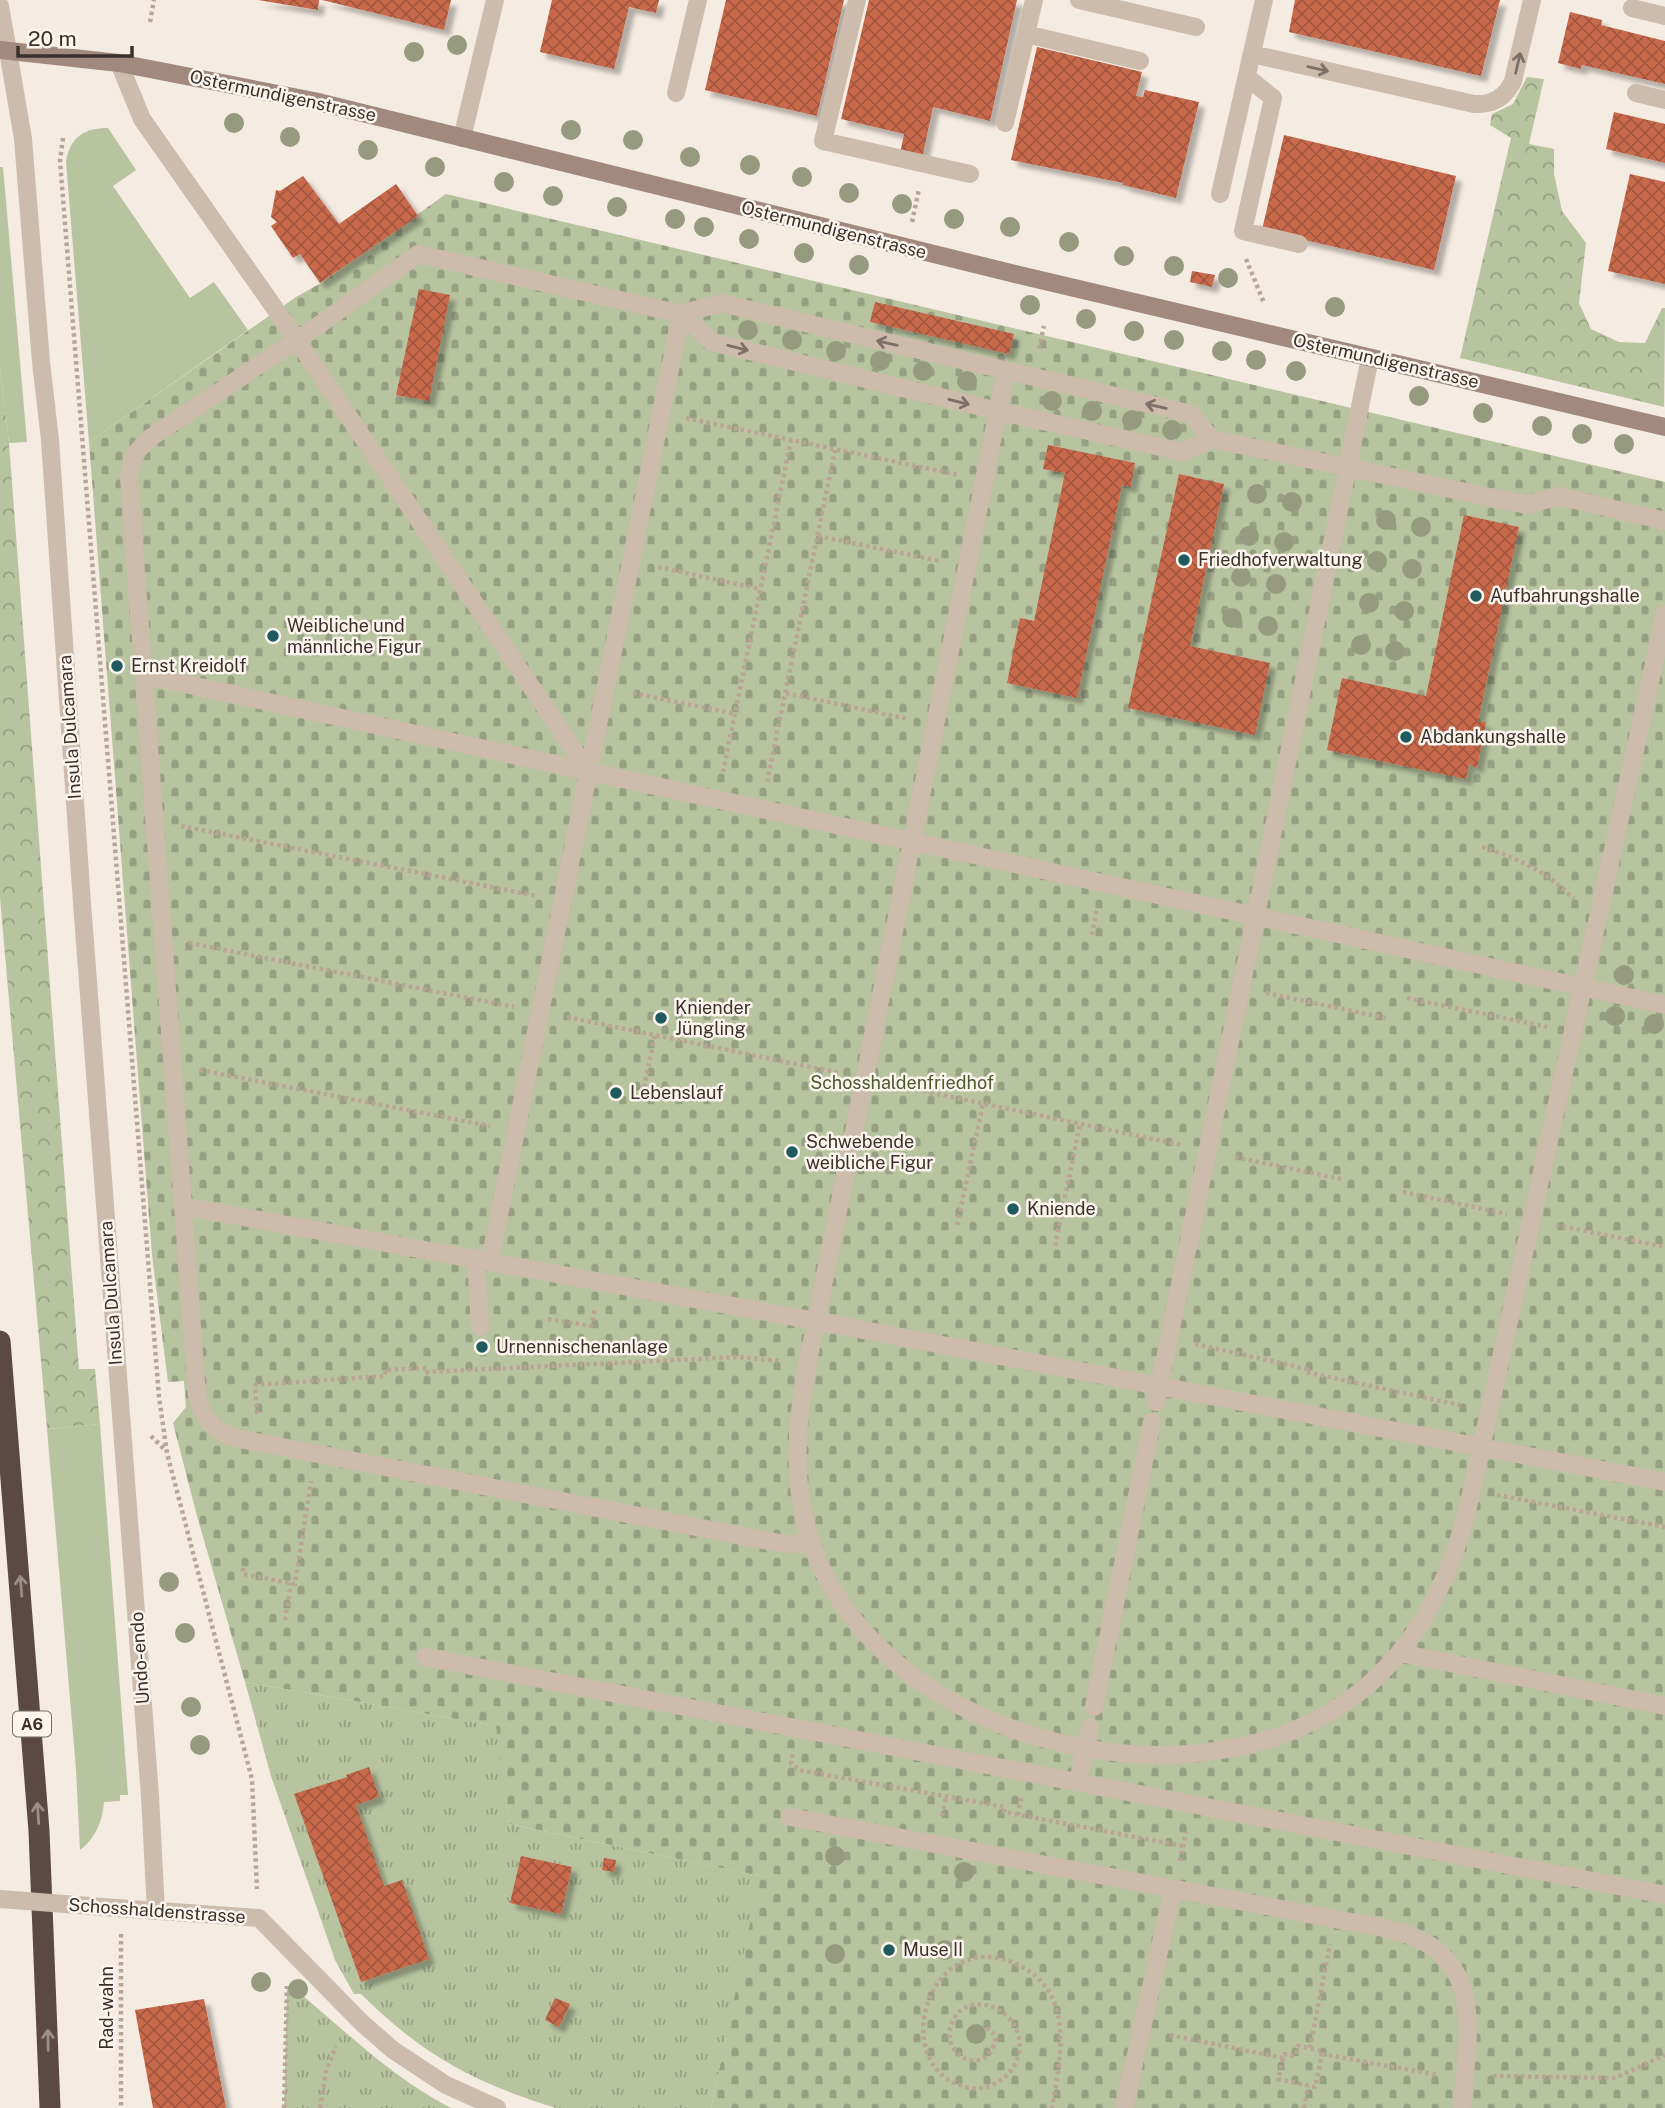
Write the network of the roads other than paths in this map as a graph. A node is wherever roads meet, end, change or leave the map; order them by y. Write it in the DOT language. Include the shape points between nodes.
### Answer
graph roads {
  1 [pos="495,0"];
  2 [pos="698,0"];
  3 [pos="857,0"];
  4 [pos="1034,0"];
  5 [pos="1079,0"];
  6 [pos="1264,0"];
  7 [pos="1532,0"];
  8 [pos="0,6"];
  9 [pos="1632,8"];
  10 [pos="1665,16"];
  11 [pos="1196,27"];
  12 [pos="1026,34"];
  13 [pos="4,51"];
  14 [pos="1252,54"];
  15 [pos="1140,61"];
  16 [pos="119,63"];
  17 [pos="1247,77"];
  18 [pos="676,93"];
  19 [pos="1636,93"];
  20 [pos="1665,100"];
  21 [pos="1005,123"];
  22 [pos="462,138"];
  23 [pos="970,174"];
  24 [pos="1220,194"];
  25 [pos="1299,244"];
  26 [pos="681,314"];
  27 [pos="297,340"];
  28 [pos="1370,358"];
  29 [pos="1006,371"];
  30 [pos="998,411"];
  31 [pos="1665,427"];
  32 [pos="1212,439"];
  33 [pos="1347,468"];
  34 [pos="1665,521"];
  35 [pos="1665,614"];
  36 [pos="144,675"];
  37 [pos="588,771"];
  38 [pos="912,842"];
  39 [pos="1256,916"];
  40 [pos="1583,986"];
  41 [pos="1665,1005"];
  42 [pos="183,1206"];
  43 [pos="483,1259"];
  44 [pos="816,1321"];
  45 [pos="480,1328"];
  46 [pos="0,1341"];
  47 [pos="1158,1395"];
  48 [pos="120,1405"];
  49 [pos="1152,1422"];
  50 [pos="1481,1448"];
  51 [pos="1665,1482"];
  52 [pos="812,1543"];
  53 [pos="1400,1653"];
  54 [pos="425,1657"];
  55 [pos="1665,1706"];
  56 [pos="1094,1707"];
  57 [pos="1090,1727"];
  58 [pos="1086,1747"];
  59 [pos="1078,1782"];
  60 [pos="790,1817"];
  61 [pos="1173,1889"];
  62 [pos="1665,1895"];
  63 [pos="0,1899"];
  64 [pos="156,1911"];
  65 [pos="50,2108"];
  66 [pos="497,2108"];
  67 [pos="1124,2108"];
  68 [pos="1462,2108"];
  1 -- 22 [label="street"];
  2 -- 18 [label="street"];
  3 -- 23 [label="street" via="823,141"];
  4 -- 12 [label="street"];
  5 -- 11 [label="street"];
  6 -- 14 [label="street"];
  14 -- 7 [label="street, one-way" via="1474,104 1489,103 1506,94 1513,81"];
  8 -- 13 [label="street, Insula Dulcamara"];
  9 -- 10 [label="street"];
  12 -- 15 [label="street"];
  12 -- 21 [label="street"];
  13 -- 16 [label="main road, Ostermundigenstrasse"];
  13 -- 48 [label="street, Insula Dulcamara" via="23,139 50,440"];
  14 -- 17 [label="street"];
  16 -- 22 [label="main road, Ostermundigenstrasse" via="314,101"];
  16 -- 27 [label="street" via="142,119"];
  17 -- 24 [label="street"];
  17 -- 25 [label="street" via="1273,98 1242,231"];
  19 -- 20 [label="street"];
  22 -- 28 [label="main road, Ostermundigenstrasse"];
  26 -- 27 [label="street" via="418,254"];
  29 -- 26 [label="street, one-way" via="721,303"];
  26 -- 30 [label="street, one-way" via="712,342"];
  26 -- 37 [label="street"];
  27 -- 36 [label="street" via="150,438 134,456 129,478"];
  27 -- 37 [label="street"];
  28 -- 31 [label="main road, Ostermundigenstrasse"];
  28 -- 33 [label="street"];
  29 -- 30 [label="street"];
  32 -- 29 [label="street, one-way" via="1191,414"];
  30 -- 32 [label="street" via="1182,453"];
  30 -- 38 [label="street"];
  32 -- 33 [label="street"];
  33 -- 34 [label="street" via="1527,505 1558,496"];
  33 -- 39 [label="street"];
  35 -- 40 [label="street"];
  36 -- 37 [label="street"];
  36 -- 42 [label="street"];
  37 -- 38 [label="street"];
  37 -- 43 [label="street" via="515,1131"];
  38 -- 39 [label="street"];
  38 -- 44 [label="street"];
  39 -- 40 [label="street"];
  39 -- 47 [label="street"];
  40 -- 41 [label="street"];
  40 -- 50 [label="street"];
  42 -- 43 [label="street"];
  42 -- 52 [label="street" via="200,1406 220,1432 784,1544"];
  43 -- 44 [label="street"];
  43 -- 45 [label="street"];
  44 -- 47 [label="street"];
  44 -- 52 [label="street" via="797,1442 799,1483"];
  65 -- 46 [label="highway, A6, one-way" via="39,1831"];
  47 -- 50 [label="street"];
  48 -- 64 [label="street, Undo-endo"];
  49 -- 56 [label="street"];
  50 -- 51 [label="street"];
  50 -- 53 [label="street" via="1447,1575"];
  52 -- 58 [label="street" via="852,1616 886,1654 928,1687 995,1723"];
  53 -- 55 [label="street"];
  53 -- 58 [label="street" via="1341,1705 1305,1726 1262,1742 1180,1755"];
  54 -- 59 [label="street"];
  57 -- 58 [label="street"];
  58 -- 59 [label="street"];
  59 -- 62 [label="street"];
  60 -- 61 [label="street"];
  61 -- 67 [label="street"];
  61 -- 68 [label="street" via="1335,1919 1413,1936 1431,1945 1454,1966 1466,2001"];
  63 -- 64 [label="street, Schosshaldenstrasse, bridge"];
  64 -- 66 [label="street, Schosshaldenstrasse" via="258,1918 393,2050 446,2085"];
}
